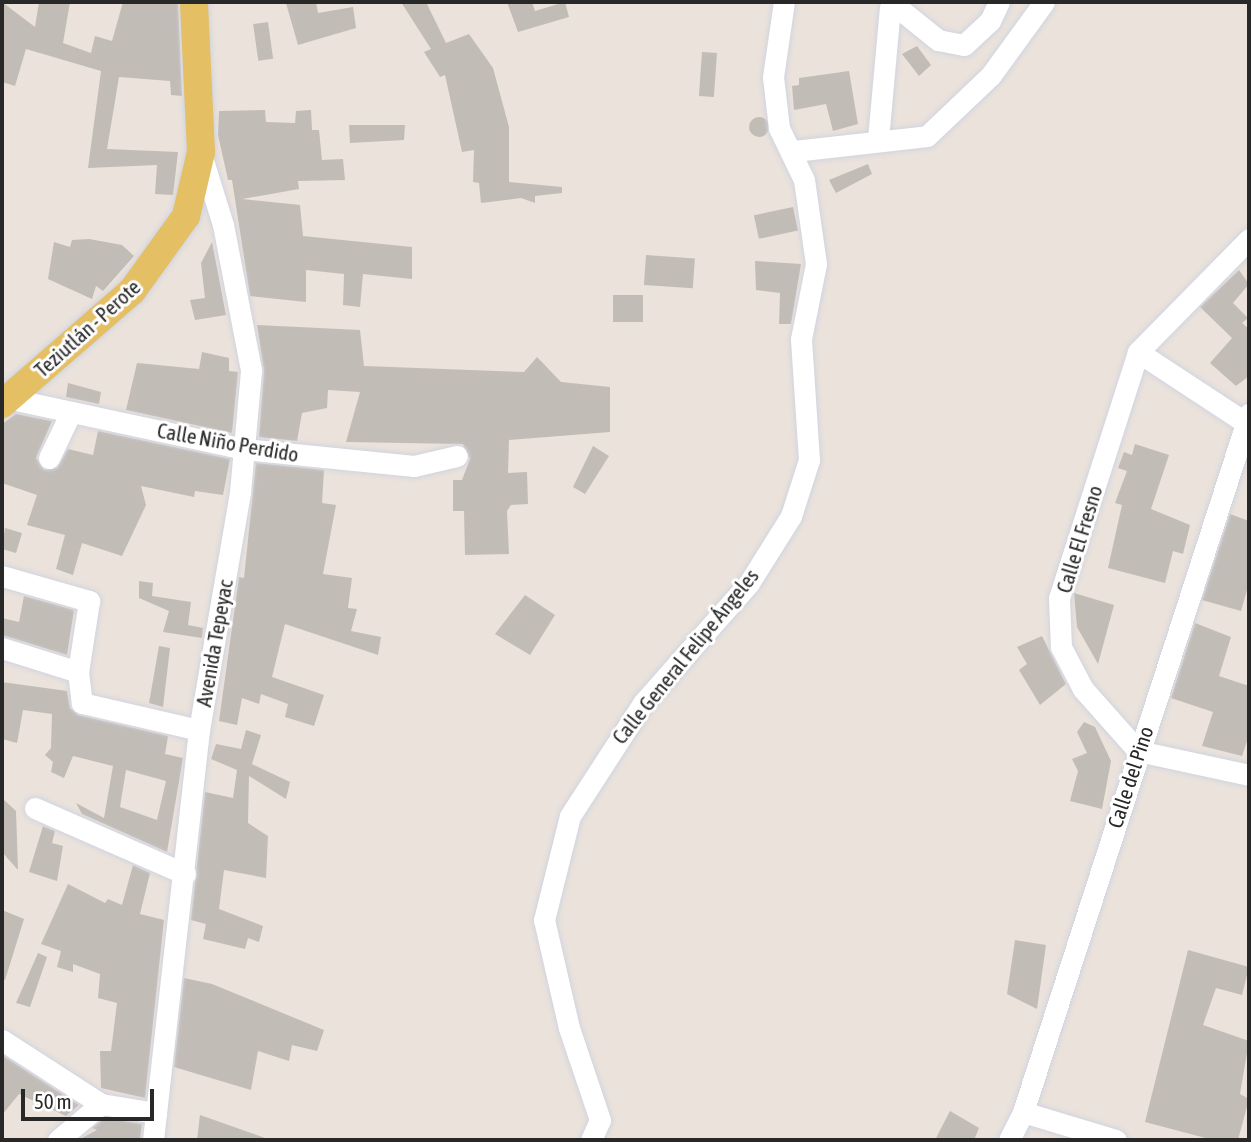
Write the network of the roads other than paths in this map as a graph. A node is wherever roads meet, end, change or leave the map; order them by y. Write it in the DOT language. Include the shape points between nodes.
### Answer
graph roads {
  1 [pos="194,2"];
  2 [pos="785,2"];
  3 [pos="999,2"];
  4 [pos="1044,2"];
  5 [pos="878,139"];
  6 [pos="794,151"];
  7 [pos="201,152"];
  8 [pos="1249,239"];
  9 [pos="1138,352"];
  10 [pos="4,400"];
  11 [pos="72,412"];
  12 [pos="1247,420"];
  13 [pos="244,449"];
  14 [pos="457,456"];
  15 [pos="49,458"];
  16 [pos="2,576"];
  17 [pos="2,648"];
  18 [pos="78,672"];
  19 [pos="199,730"];
  20 [pos="1138,751"];
  21 [pos="1249,774"];
  22 [pos="35,808"];
  23 [pos="184,874"];
  24 [pos="2,1040"];
  25 [pos="101,1104"];
  26 [pos="1023,1112"];
  27 [pos="156,1113"];
  28 [pos="58,1140"];
  29 [pos="153,1140"];
  30 [pos="591,1140"];
  31 [pos="1009,1140"];
  32 [pos="1116,1140"];
  1 -- 7 [label="main road, Teziutlán - Perote"];
  2 -- 6 [label="street, Calle General Felipe Ángeles" via="773,77 779,128"];
  3 -- 5 [label="street" via="990,21 964,46 937,40 890,8"];
  4 -- 5 [label="street" via="991,75 927,135"];
  5 -- 6 [label="street"];
  6 -- 30 [label="street, Calle General Felipe Ángeles" via="804,180 816,264 801,339 809,460 791,516 749,583 643,703 570,816 544,920 569,1028 600,1120"];
  7 -- 10 [label="main road, Teziutlán - Perote" via="186,216 169,246 132,291"];
  7 -- 13 [label="street, Avenida Tepeyac" via="223,225 251,370"];
  8 -- 9 [label="street, Calle El Fresno"];
  9 -- 12 [label="street"];
  9 -- 20 [label="street, Calle El Fresno" via="1059,598 1061,647 1083,689"];
  10 -- 11 [label="street, Calle Niño Perdido"];
  11 -- 13 [label="street, Calle Niño Perdido"];
  11 -- 15 [label="street"];
  12 -- 20 [label="street, Calle del Pino"];
  13 -- 14 [label="street, Calle Niño Perdido" via="414,466"];
  13 -- 19 [label="street, Avenida Tepeyac"];
  16 -- 18 [label="street" via="89,601"];
  17 -- 18 [label="street"];
  18 -- 19 [label="street" via="82,703"];
  19 -- 23 [label="street, Avenida Tepeyac"];
  20 -- 21 [label="street"];
  20 -- 26 [label="street, Calle del Pino"];
  22 -- 23 [label="street"];
  23 -- 27 [label="street, Avenida Tepeyac"];
  24 -- 25 [label="street"];
  25 -- 27 [label="street"];
  25 -- 28 [label="street"];
  26 -- 31 [label="street, Calle del Pino"];
  26 -- 32 [label="street"];
  27 -- 29 [label="street, Avenida Tepeyac"];
}
